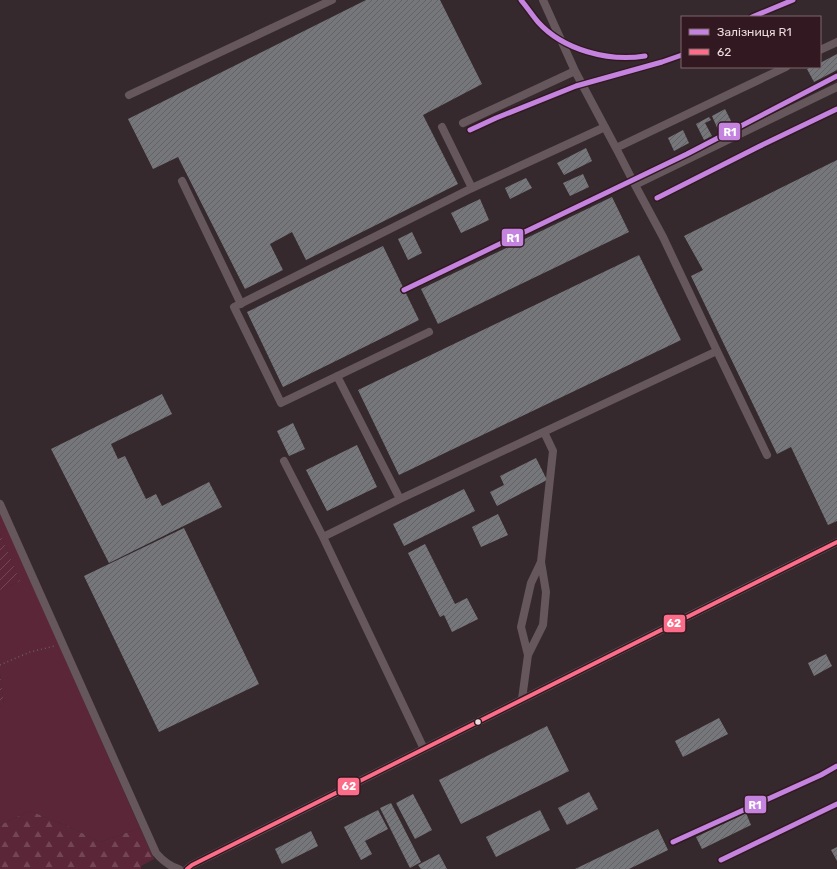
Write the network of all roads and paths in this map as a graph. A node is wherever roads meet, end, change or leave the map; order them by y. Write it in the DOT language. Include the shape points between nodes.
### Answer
graph roads {
  1 [pos="332,0"];
  2 [pos="543,0"];
  3 [pos="837,42"];
  4 [pos="821,50"];
  5 [pos="784,68"];
  6 [pos="575,71"];
  7 [pos="837,87"];
  8 [pos="129,96"];
  9 [pos="463,123"];
  10 [pos="442,127"];
  11 [pos="605,127"];
  12 [pos="616,148"];
  13 [pos="182,181"];
  14 [pos="635,185"];
  15 [pos="472,188"];
  16 [pos="241,304"];
  17 [pos="429,332"];
  18 [pos="717,350"];
  19 [pos="337,376"];
  20 [pos="544,432"];
  21 [pos="767,455"];
  22 [pos="284,461"];
  23 [pos="400,499"];
  24 [pos="0,504"];
  25 [pos="323,537"];
  26 [pos="837,542"];
  27 [pos="541,562"];
  28 [pos="61,643"];
  29 [pos="528,655"];
  30 [pos="0,665"];
  31 [pos="522,699"];
  32 [pos="424,749"];
  33 [pos="178,869"];
  34 [pos="187,869"];
  1 -- 8 [label="street"];
  2 -- 6 [label="street"];
  3 -- 4 [label="street"];
  5 -- 12 [label="street"];
  6 -- 9 [label="street"];
  6 -- 11 [label="street"];
  7 -- 14 [label="street"];
  10 -- 15 [label="street"];
  11 -- 12 [label="street"];
  11 -- 15 [label="street"];
  12 -- 14 [label="street"];
  13 -- 16 [label="street"];
  14 -- 18 [label="street"];
  15 -- 16 [label="street"];
  16 -- 19 [label="street" via="234,307 281,403"];
  17 -- 19 [label="street"];
  18 -- 20 [label="street"];
  18 -- 21 [label="street"];
  19 -- 23 [label="street"];
  20 -- 23 [label="street"];
  20 -- 27 [label="street" via="553,451"];
  22 -- 25 [label="street"];
  23 -- 25 [label="street"];
  24 -- 28 [label="street"];
  25 -- 32 [label="street"];
  26 -- 31 [label="street"];
  27 -- 29 [label="street" via="546,592 543,625"];
  27 -- 29 [label="street" via="531,583 521,627"];
  28 -- 30 [label="path" via="30,652"];
  28 -- 33 [label="street" via="156,853 162,860"];
  29 -- 31 [label="street"];
  31 -- 32 [label="street"];
  32 -- 34 [label="street"];
}
